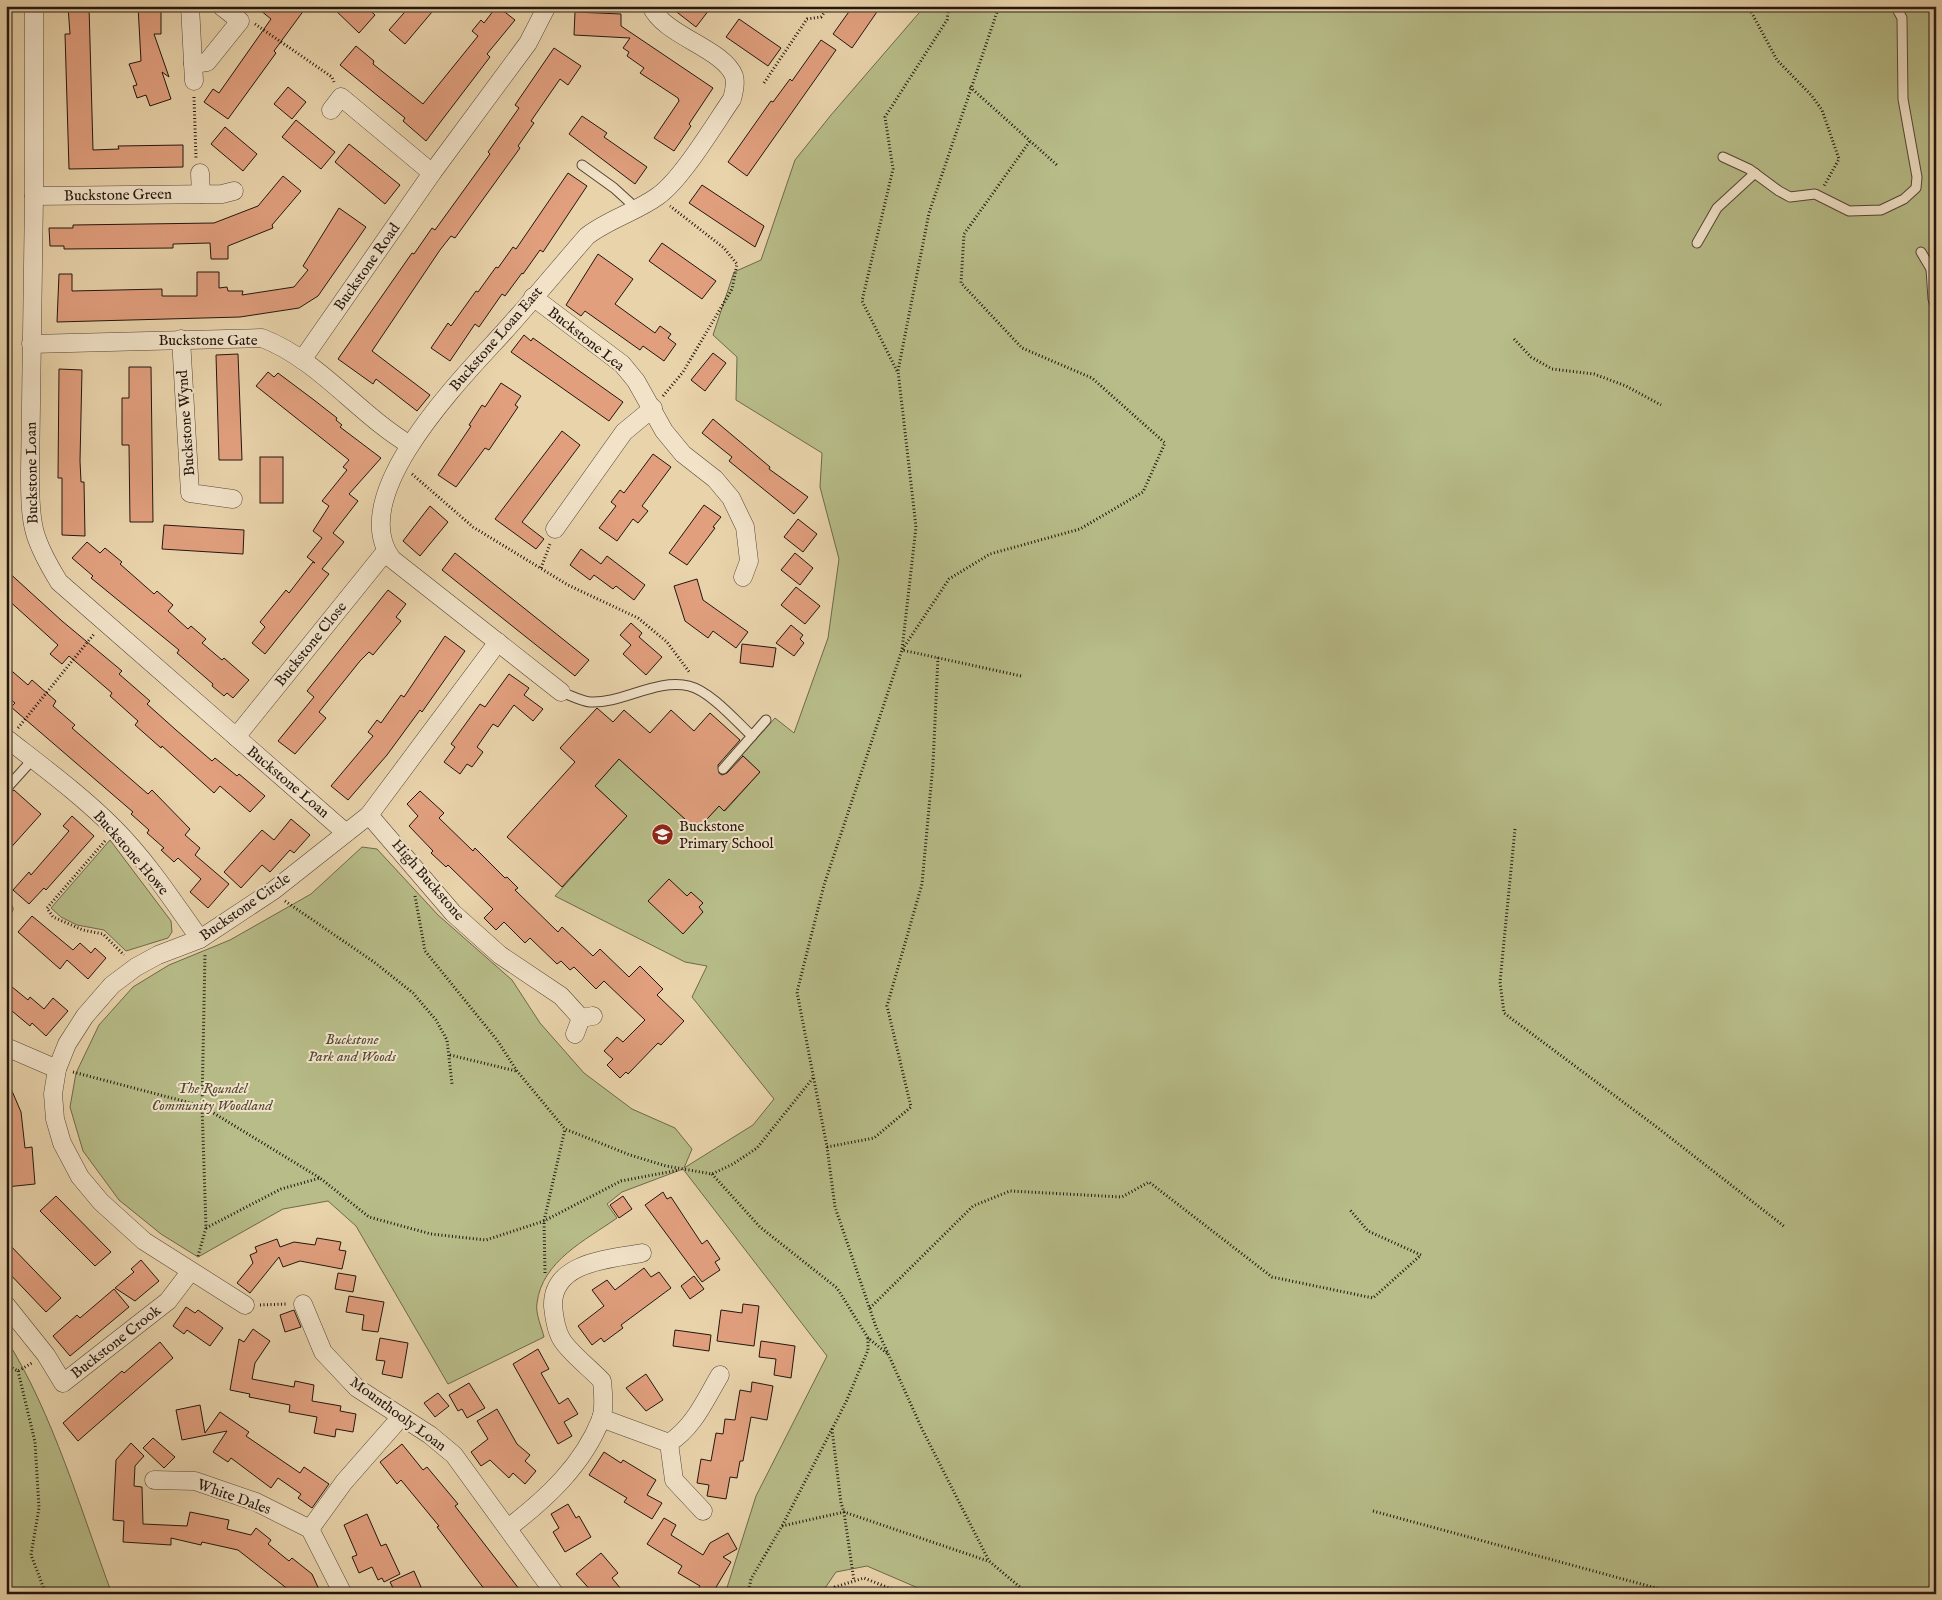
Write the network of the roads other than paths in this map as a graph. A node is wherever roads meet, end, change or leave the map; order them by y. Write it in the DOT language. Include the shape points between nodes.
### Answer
graph roads {
  1 [pos="34,6"];
  2 [pos="190,6"];
  3 [pos="221,6"];
  4 [pos="547,6"];
  5 [pos="651,6"];
  6 [pos="1896,7"];
  7 [pos="193,64"];
  8 [pos="194,81"];
  9 [pos="336,104"];
  10 [pos="1723,157"];
  11 [pos="582,165"];
  12 [pos="432,173"];
  13 [pos="1755,173"];
  14 [pos="200,174"];
  15 [pos="234,191"];
  16 [pos="201,194"];
  17 [pos="34,196"];
  18 [pos="636,208"];
  19 [pos="1697,243"];
  20 [pos="1921,252"];
  21 [pos="1933,267"];
  22 [pos="533,297"];
  23 [pos="1936,306"];
  24 [pos="181,339"];
  25 [pos="31,344"];
  26 [pos="302,360"];
  27 [pos="653,408"];
  28 [pos="410,445"];
  29 [pos="234,499"];
  30 [pos="555,529"];
  31 [pos="386,550"];
  32 [pos="743,577"];
  33 [pos="498,642"];
  34 [pos="561,692"];
  35 [pos="766,720"];
  36 [pos="752,736"];
  37 [pos="236,738"];
  38 [pos="7,739"];
  39 [pos="33,759"];
  40 [pos="723,769"];
  41 [pos="6,789"];
  42 [pos="369,815"];
  43 [pos="346,833"];
  44 [pos="200,939"];
  45 [pos="583,1023"];
  46 [pos="6,1047"];
  47 [pos="57,1069"];
  48 [pos="642,1253"];
  49 [pos="190,1272"];
  50 [pos="303,1304"];
  51 [pos="6,1305"];
  52 [pos="245,1305"];
  53 [pos="720,1375"];
  54 [pos="401,1417"];
  55 [pos="601,1418"];
  56 [pos="669,1443"];
  57 [pos="154,1480"];
  58 [pos="704,1511"];
  59 [pos="508,1528"];
  60 [pos="310,1529"];
  61 [pos="343,1594"];
  62 [pos="555,1594"];
  1 -- 17 [label="street, Buckstone Loan"];
  2 -- 7 [label="street"];
  3 -- 7 [label="street" via="240,21 207,62"];
  4 -- 12 [label="street, Buckstone Road" via="528,43"];
  5 -- 18 [label="street, Buckstone Loan East" via="666,24 724,62 734,76 735,85 732,99 674,181 658,196"];
  6 -- 13 [label="lane" via="1902,18 1904,99 1916,158 1916,188 1904,199 1869,212 1849,210 1815,194 1790,196"];
  7 -- 8 [label="street"];
  9 -- 12 [label="street"];
  10 -- 13 [label="lane"];
  11 -- 18 [label="lane"];
  12 -- 26 [label="street, Buckstone Road"];
  13 -- 19 [label="lane" via="1717,208"];
  14 -- 16 [label="street"];
  15 -- 16 [label="street, Buckstone Green"];
  16 -- 17 [label="street, Buckstone Green"];
  17 -- 25 [label="street, Buckstone Loan"];
  18 -- 22 [label="street, Buckstone Loan East" via="587,236"];
  20 -- 21 [label="lane"];
  21 -- 23 [label="lane"];
  22 -- 27 [label="street, Buckstone Lea" via="622,364"];
  22 -- 28 [label="street, Buckstone Loan East" via="453,386"];
  24 -- 25 [label="street, Buckstone Gate"];
  24 -- 26 [label="street, Buckstone Gate" via="262,338 282,346"];
  24 -- 29 [label="street, Buckstone Wynd" via="190,493"];
  25 -- 37 [label="street, Buckstone Loan" via="30,514 34,535 58,582"];
  26 -- 28 [label="street, Buckstone Gate"];
  27 -- 30 [label="street" via="624,432 573,512"];
  27 -- 32 [label="street, Buckstone Lea" via="664,431 683,454 715,479 731,498 745,526 749,561"];
  28 -- 31 [label="street, Buckstone Loan East" via="382,514 380,537"];
  31 -- 33 [label="street" via="392,559"];
  31 -- 37 [label="street, Buckstone Close"];
  33 -- 34 [label="street"];
  33 -- 42 [label="street, Buckstone Circle"];
  34 -- 36 [label="lane" via="590,702 624,697 660,686 689,686 712,699"];
  35 -- 36 [label="lane"];
  36 -- 40 [label="lane"];
  37 -- 43 [label="street, Buckstone Loan"];
  38 -- 39 [label="street, Buckstone Howe"];
  39 -- 41 [label="lane"];
  39 -- 44 [label="street, Buckstone Howe" via="115,830 147,866"];
  42 -- 43 [label="street, Buckstone Circle"];
  42 -- 45 [label="street, High Buckstone" via="453,913 500,955 561,996"];
  43 -- 44 [label="street, Buckstone Circle" via="274,890"];
  44 -- 47 [label="street, Buckstone Circle" via="158,955 112,985 85,1016 67,1044"];
  46 -- 47 [label="street"];
  47 -- 49 [label="street, Buckstone Circle" via="53,1094 55,1119 62,1143 80,1177 101,1202 144,1241"];
  48 -- 55 [label="street" via="578,1267 565,1276 553,1292 554,1314 562,1340 602,1381 604,1401"];
  49 -- 51 [label="street, Buckstone Crook" via="168,1301 63,1382"];
  49 -- 52 [label="street, Buckstone Circle"];
  50 -- 54 [label="street, Mounthooly Loan" via="323,1352 357,1388"];
  53 -- 56 [label="street" via="697,1416 681,1435"];
  54 -- 59 [label="street, Mounthooly Loan" via="454,1455"];
  54 -- 60 [label="street" via="344,1482"];
  55 -- 56 [label="street"];
  55 -- 59 [label="street" via="558,1487"];
  56 -- 58 [label="street" via="674,1480"];
  57 -- 60 [label="street, White Dales" via="195,1481 256,1502"];
  59 -- 62 [label="street, Mounthooly Loan"];
  60 -- 61 [label="street"];
}
